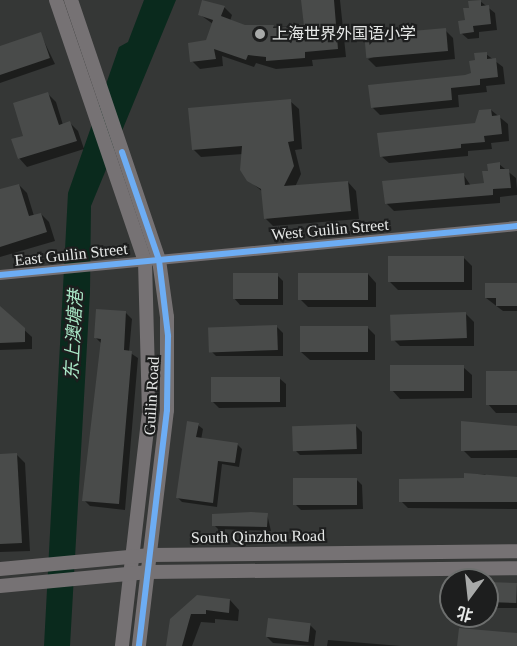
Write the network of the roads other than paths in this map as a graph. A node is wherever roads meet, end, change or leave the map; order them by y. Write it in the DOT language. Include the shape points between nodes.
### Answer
graph roads {
  1 [pos="56,0"];
  2 [pos="70,0"];
  3 [pos="517,226"];
  4 [pos="152,260"];
  5 [pos="0,275"];
  6 [pos="517,551"];
  7 [pos="150,555"];
  8 [pos="133,557"];
  9 [pos="517,568"];
  10 [pos="0,570"];
  11 [pos="148,572"];
  12 [pos="131,573"];
  13 [pos="0,586"];
  14 [pos="122,646"];
  15 [pos="139,646"];
  1 -- 4 [label="main road, Guilin Road" via="114,169"];
  2 -- 4 [label="main road, Guilin Road" via="122,152"];
  3 -- 4 [label="street, West Guilin Street"];
  4 -- 5 [label="street, East Guilin Street"];
  4 -- 7 [label="main road, Guilin Road" via="168,336 167,410"];
  4 -- 8 [label="main road, Guilin Road" via="149,412"];
  6 -- 7 [label="main road, South Qinzhou Road"];
  7 -- 8 [label="main road, South Qinzhou Road"];
  7 -- 11 [label="main road, Guilin Road"];
  8 -- 10 [label="main road, South Qinzhou Road"];
  8 -- 12 [label="main road, Guilin Road"];
  9 -- 11 [label="main road, South Qinzhou Road"];
  11 -- 12 [label="main road, South Qinzhou Road"];
  11 -- 15 [label="main road, Guilin Road"];
  12 -- 13 [label="main road, South Qinzhou Road"];
  12 -- 14 [label="main road, Guilin Road"];
}
